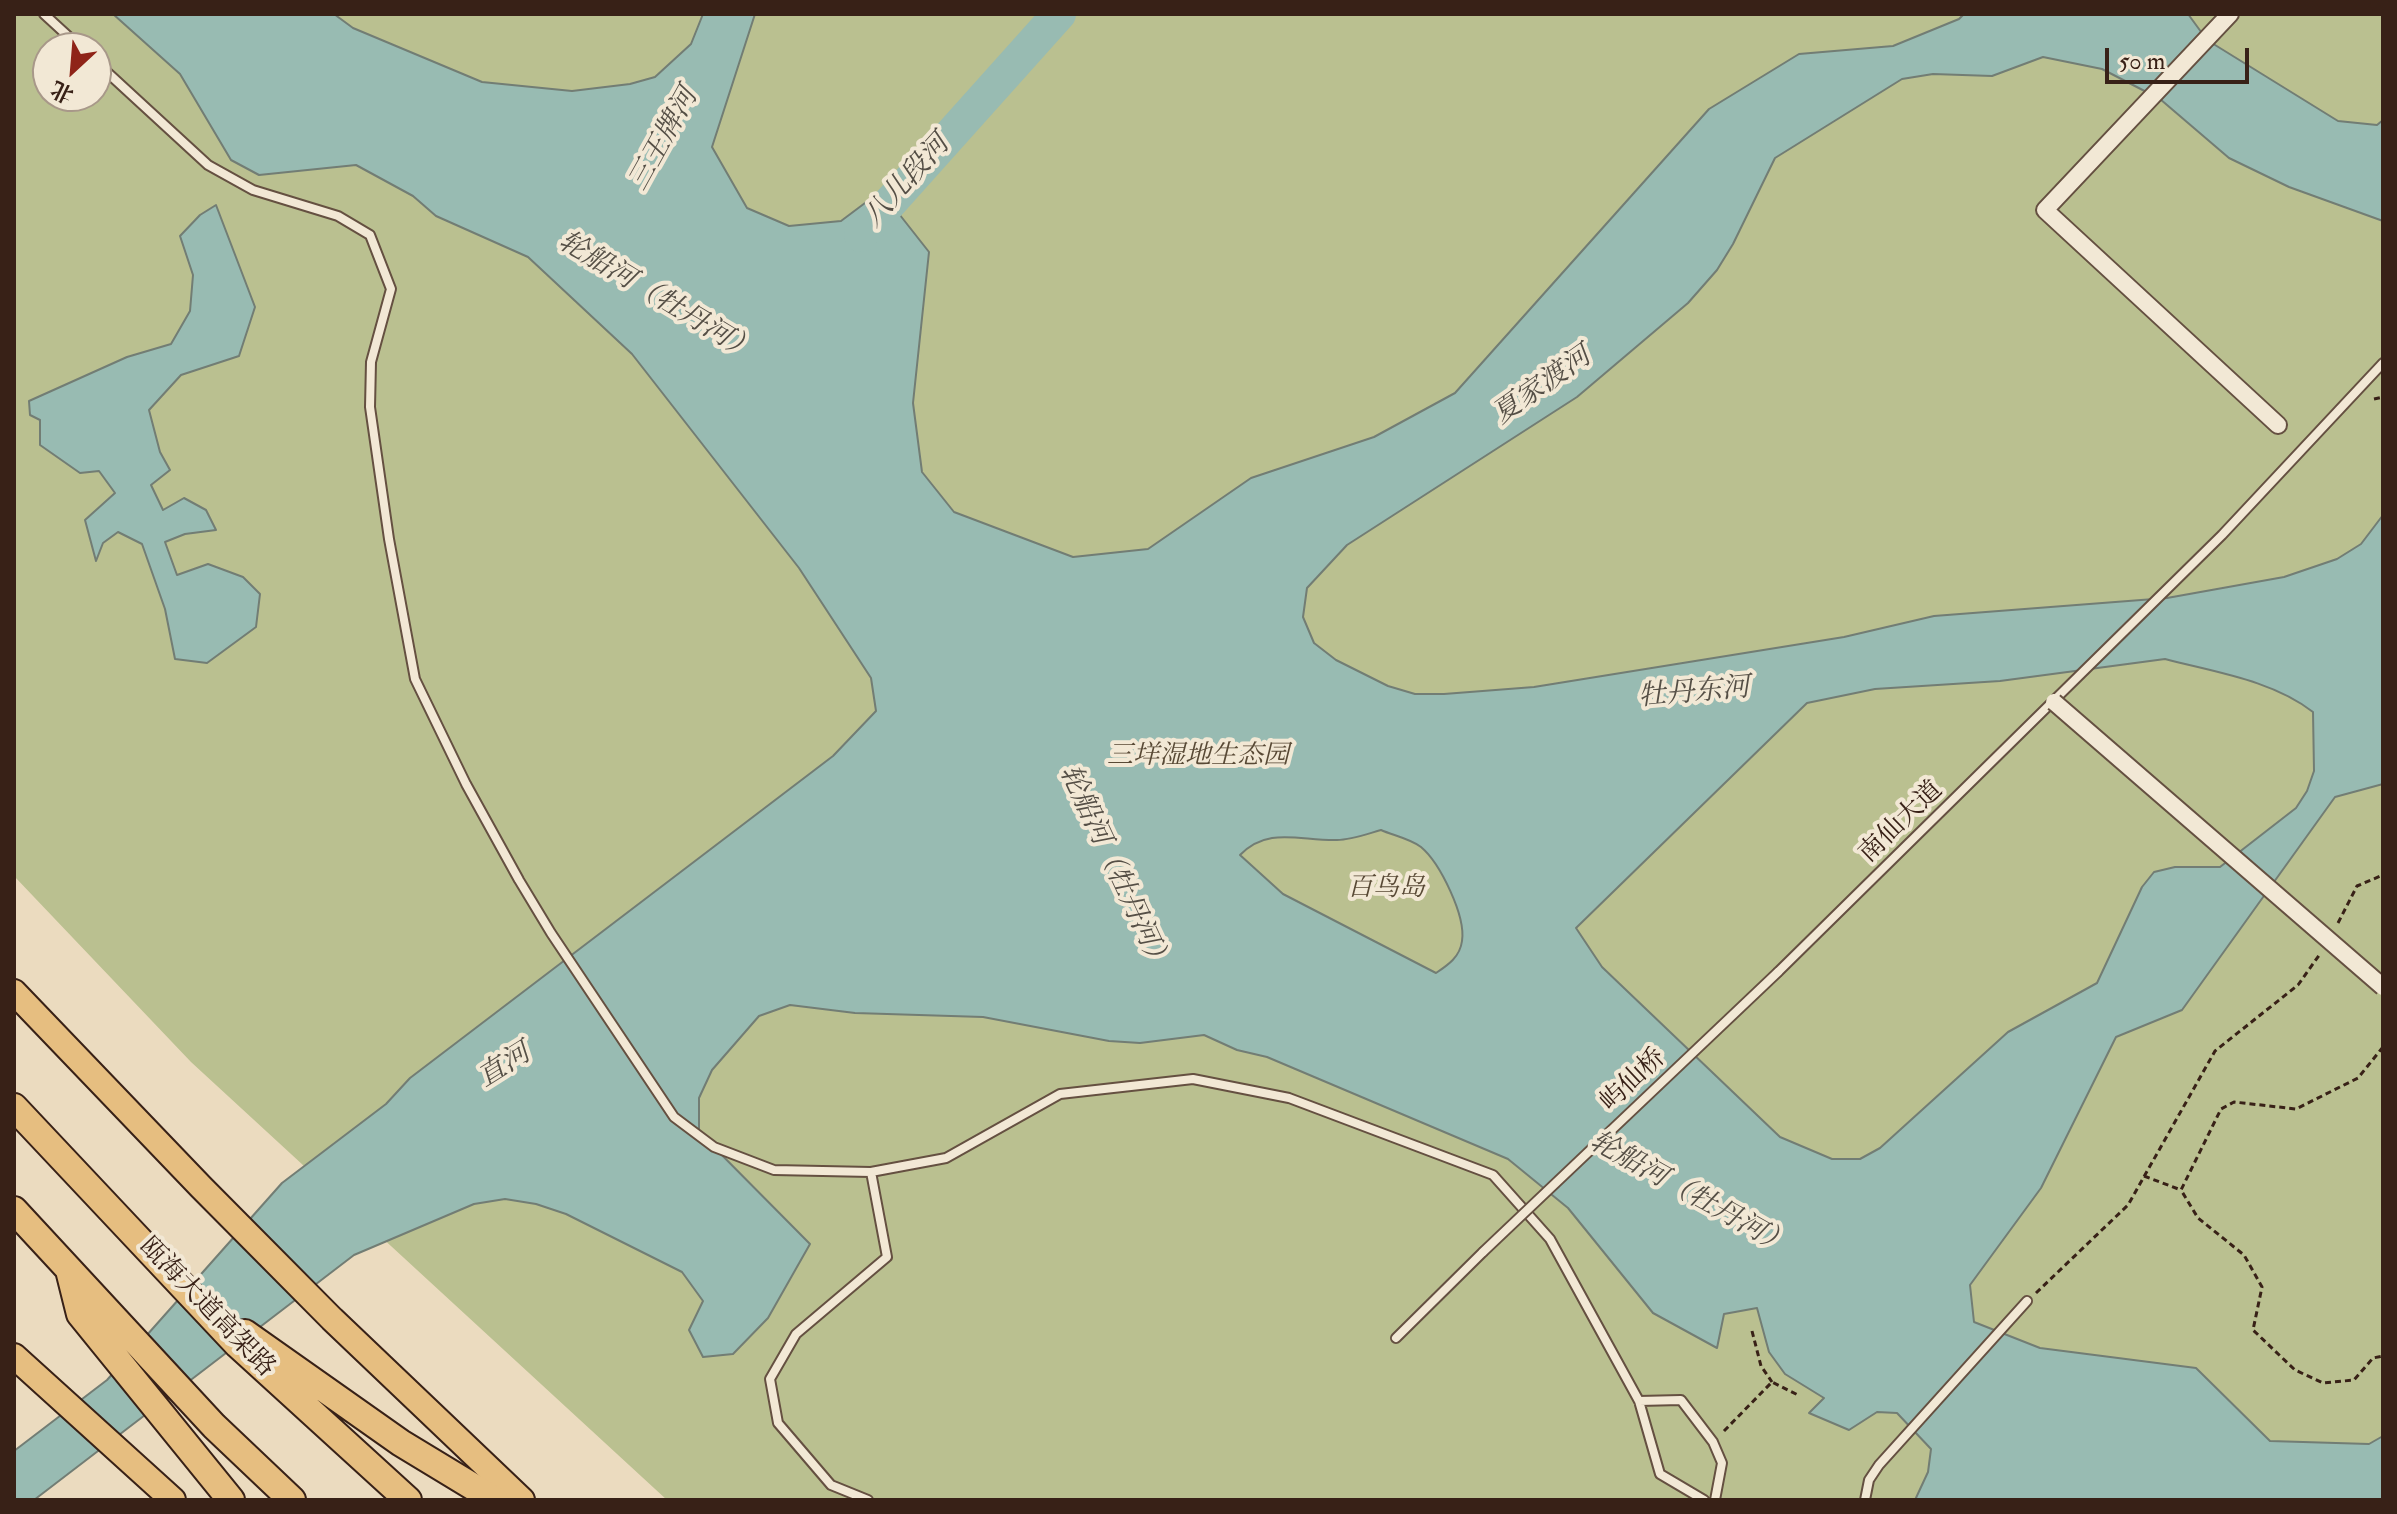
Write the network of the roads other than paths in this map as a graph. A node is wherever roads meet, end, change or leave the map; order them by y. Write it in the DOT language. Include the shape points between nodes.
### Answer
graph roads {
  1 [pos="44,14"];
  2 [pos="2230,14"];
  3 [pos="64,32"];
  4 [pos="112,77"];
  5 [pos="2383,363"];
  6 [pos="2278,425"];
  7 [pos="2054,702"];
  8 [pos="1778,972"];
  9 [pos="2383,987"];
  10 [pos="14,992"];
  11 [pos="14,1107"];
  12 [pos="871,1172"];
  13 [pos="14,1210"];
  14 [pos="2027,1301"];
  15 [pos="88,1306"];
  16 [pos="1396,1338"];
  17 [pos="19,1361"];
  18 [pos="275,1366"];
  19 [pos="1639,1401"];
  20 [pos="166,1494"];
  21 [pos="231,1500"];
  22 [pos="292,1500"];
  23 [pos="408,1500"];
  24 [pos="495,1500"];
  25 [pos="522,1500"];
  26 [pos="868,1500"];
  27 [pos="1704,1500"];
  28 [pos="1715,1500"];
  29 [pos="1865,1500"];
  1 -- 3 [label="lane"];
  2 -- 6 [label="street" via="2045,210"];
  4 -- 12 [label="lane" via="208,165 253,190 338,216 370,235 391,289 371,362 370,407 415,679 466,784 551,933 674,1117 714,1147 774,1170"];
  5 -- 7 [label="lane, 南仙大道" via="2222,535"];
  7 -- 8 [label="lane, 南仙大道"];
  7 -- 9 [label="street, bridge"];
  8 -- 16 [label="lane, 屿仙桥, bridge"];
  10 -- 25 [label="main road" via="332,1319"];
  11 -- 18 [label="highway, 瓯海大道高架路" via="150,1252 246,1334"];
  12 -- 19 [label="lane" via="946,1158 1060,1094 1193,1079 1289,1098 1493,1175 1550,1239"];
  12 -- 26 [label="lane" via="887,1257 796,1334 770,1379 778,1423 831,1485"];
  13 -- 15 [label="highway" via="68,1267"];
  14 -- 29 [label="lane" via="1879,1465"];
  15 -- 21 [label="highway"];
  15 -- 22 [label="highway"];
  17 -- 20 [label="main road"];
  18 -- 23 [label="highway, 瓯海大道高架路"];
  18 -- 24 [label="highway"];
  19 -- 27 [label="lane" via="1660,1474"];
  19 -- 28 [label="lane" via="1681,1400 1722,1463"];
}
